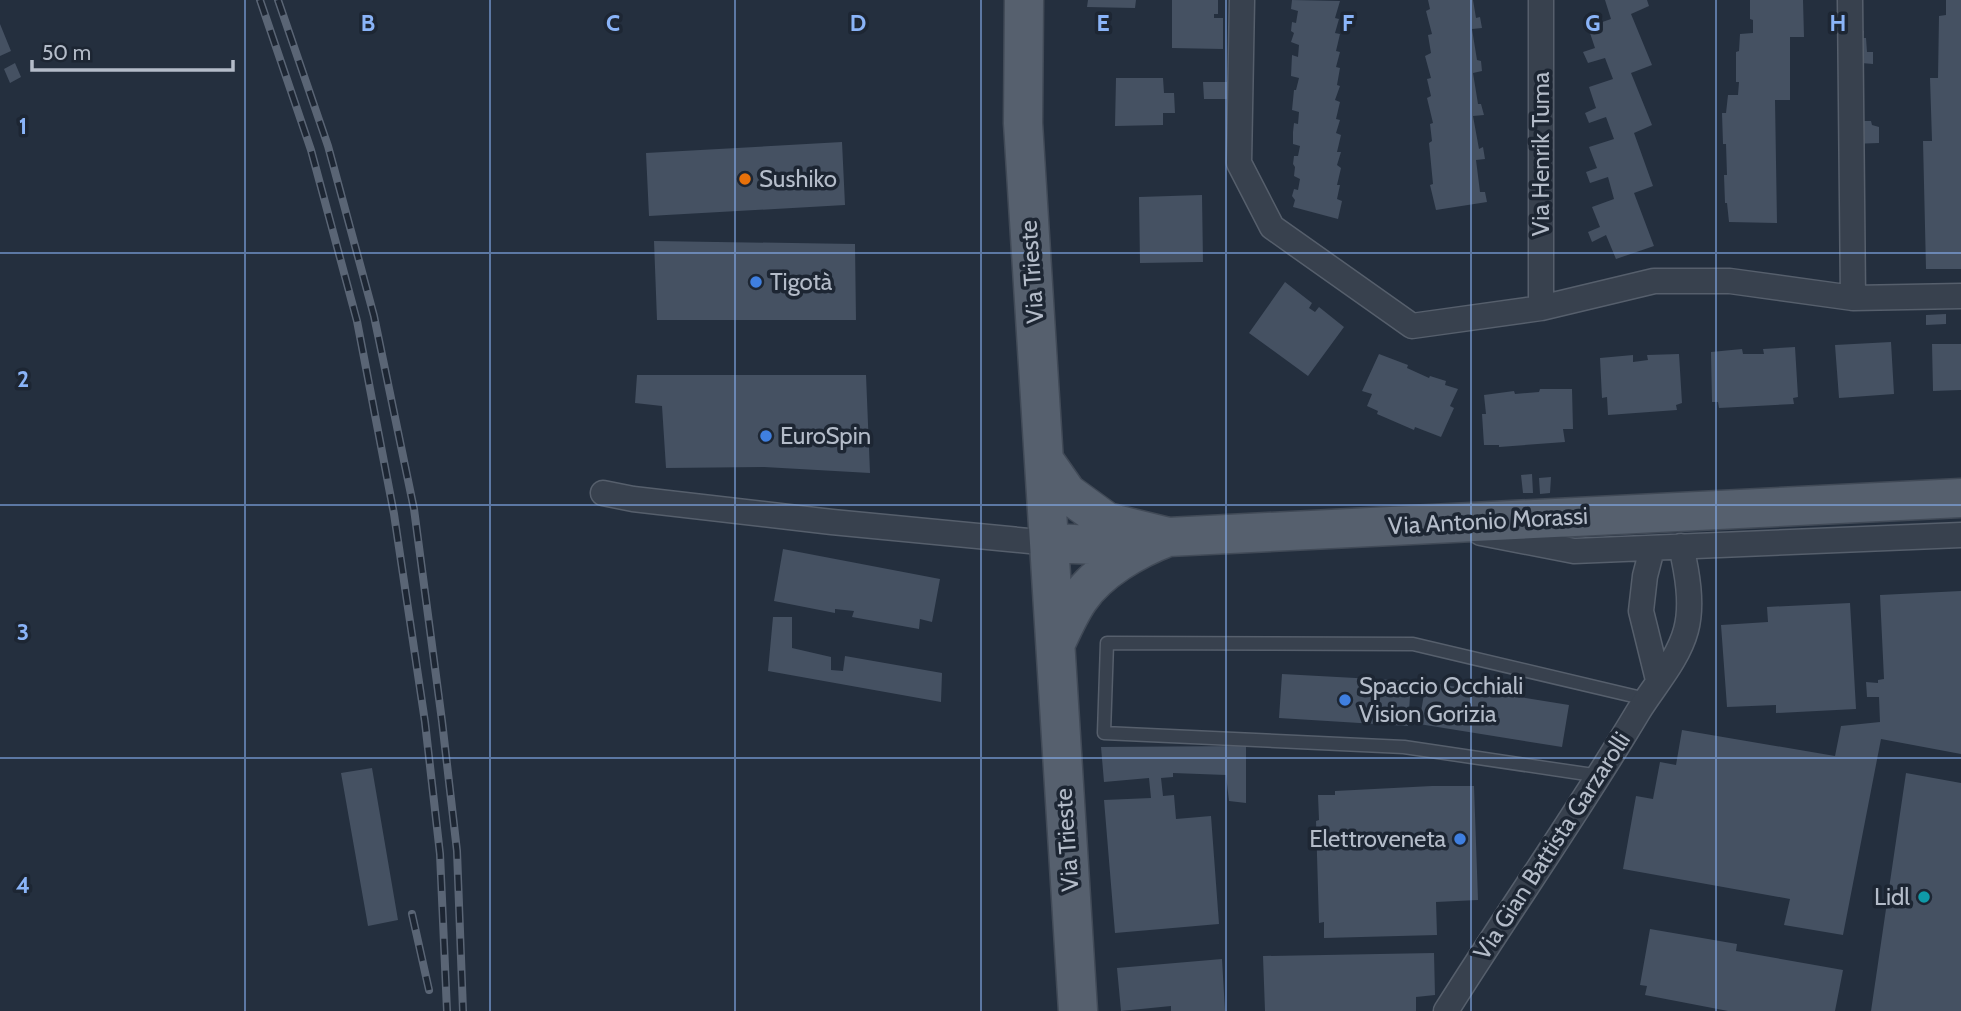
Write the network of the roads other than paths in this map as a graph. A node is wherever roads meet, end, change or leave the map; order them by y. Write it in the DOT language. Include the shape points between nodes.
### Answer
graph roads {
  1 [pos="1024,0"];
  2 [pos="1242,0"];
  3 [pos="1541,0"];
  4 [pos="1850,0"];
  5 [pos="1961,296"];
  6 [pos="1853,298"];
  7 [pos="1541,308"];
  8 [pos="1044,460"];
  9 [pos="603,492"];
  10 [pos="1961,498"];
  11 [pos="1431,524"];
  12 [pos="1961,535"];
  13 [pos="1155,542"];
  14 [pos="1050,543"];
  15 [pos="1681,546"];
  16 [pos="1652,548"];
  17 [pos="1055,645"];
  18 [pos="1652,689"];
  19 [pos="1600,776"];
  20 [pos="1078,1011"];
  21 [pos="1446,1011"];
  1 -- 8 [label="main road, Via Trieste" via="1023,123"];
  2 -- 7 [label="street" via="1240,163 1272,227 1412,326"];
  3 -- 7 [label="street, Via Henrik Tuma"];
  4 -- 6 [label="street"];
  5 -- 6 [label="street"];
  6 -- 7 [label="street" via="1730,281 1654,281"];
  8 -- 13 [label="main road, Via Antonio Morassi" via="1067,493 1107,522"];
  8 -- 14 [label="main road, Via Trieste"];
  9 -- 14 [label="street" via="818,521"];
  10 -- 11 [label="main road, Via Antonio Morassi"];
  11 -- 13 [label="main road, Via Antonio Morassi"];
  11 -- 16 [label="street" via="1574,551"];
  12 -- 15 [label="street"];
  13 -- 14 [label="main road"];
  13 -- 17 [label="main road" via="1107,570 1080,598"];
  14 -- 17 [label="main road, Via Trieste"];
  15 -- 16 [label="street"];
  15 -- 18 [label="street, Via Gian Battista Garzarolli" via="1689,580 1687,627 1680,648"];
  16 -- 18 [label="street" via="1641,611"];
  17 -- 20 [label="main road, Via Trieste"];
  18 -- 19 [label="street, Via Gian Battista Garzarolli"];
  18 -- 19 [label="lane" via="1413,644 1107,643 1104,733 1404,747"];
  19 -- 21 [label="street, Via Gian Battista Garzarolli"];
}
